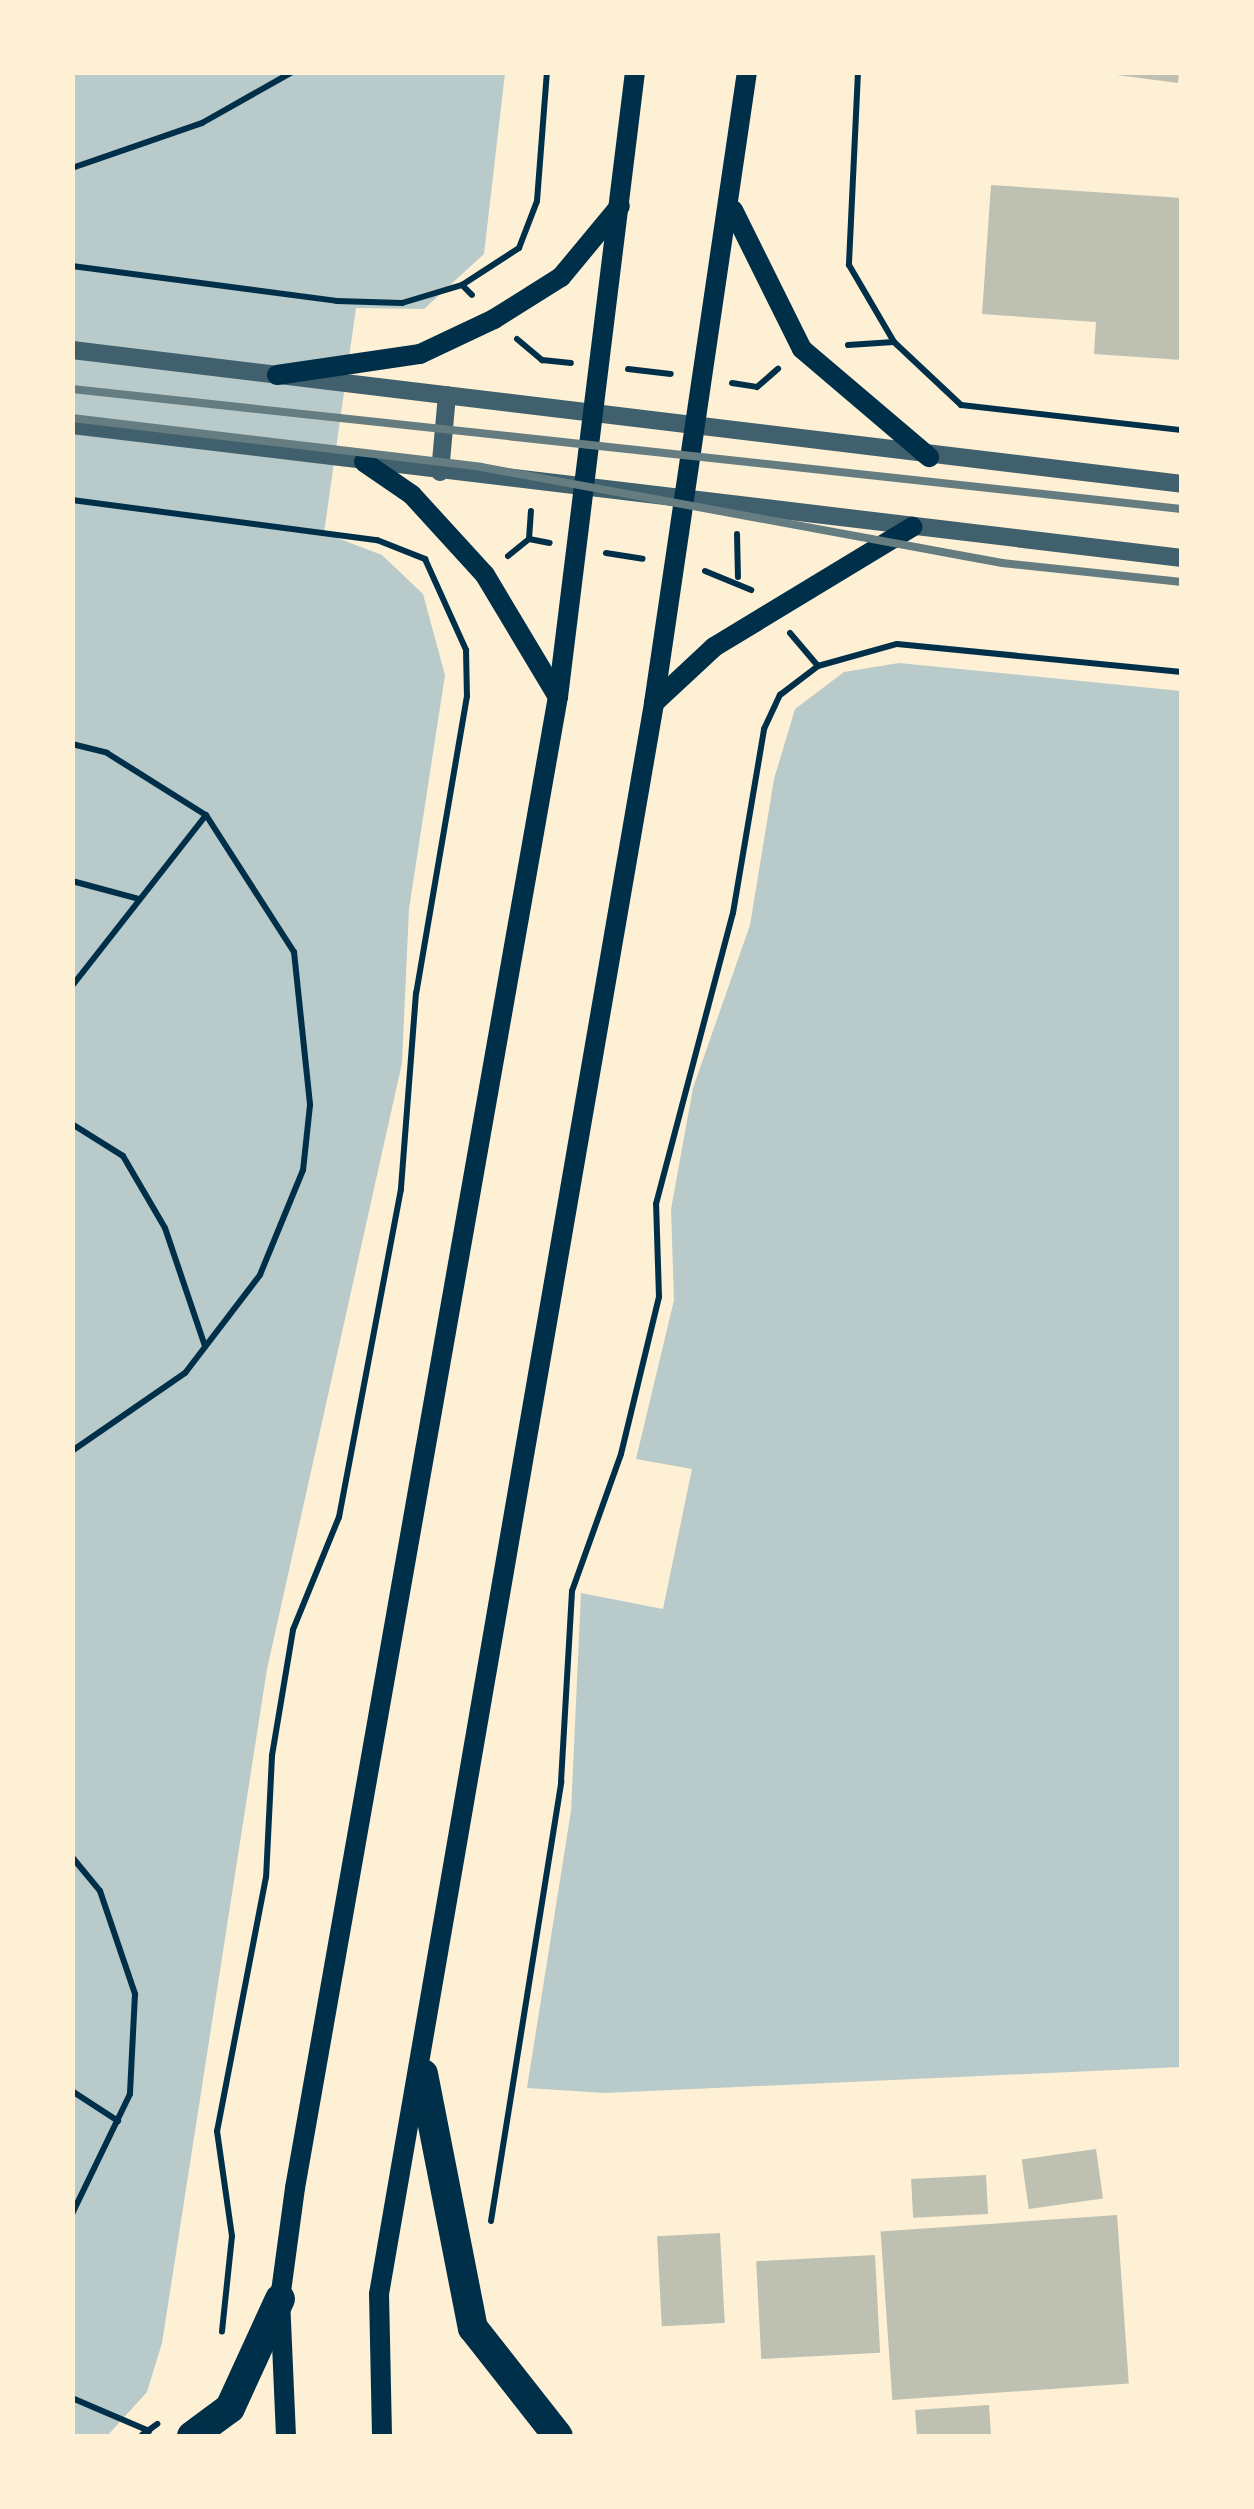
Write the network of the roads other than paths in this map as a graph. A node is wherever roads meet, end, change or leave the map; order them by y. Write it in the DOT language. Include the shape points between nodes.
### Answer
graph roads {
  1 [pos="636,72"];
  2 [pos="747,72"];
  3 [pos="622,203"];
  4 [pos="732,208"];
  5 [pos="72,350"];
  6 [pos="277,376"];
  7 [pos="448,395"];
  8 [pos="589,409"];
  9 [pos="698,424"];
  10 [pos="72,425"];
  11 [pos="929,456"];
  12 [pos="364,462"];
  13 [pos="440,472"];
  14 [pos="1182,484"];
  15 [pos="581,488"];
  16 [pos="687,498"];
  17 [pos="912,526"];
  18 [pos="1182,558"];
  19 [pos="558,698"];
  20 [pos="654,703"];
  21 [pos="422,2074"];
  22 [pos="280,2299"];
  23 [pos="192,2436"];
  24 [pos="286,2436"];
  25 [pos="382,2436"];
  26 [pos="558,2436"];
  1 -- 3 [label="main road"];
  2 -- 4 [label="main road"];
  3 -- 6 [label="main road" via="561,277 494,319 420,354"];
  3 -- 8 [label="main road"];
  4 -- 9 [label="main road"];
  4 -- 11 [label="main road" via="802,349"];
  5 -- 6 [label="street"];
  6 -- 7 [label="street"];
  7 -- 8 [label="street"];
  7 -- 13 [label="street"];
  8 -- 9 [label="street"];
  8 -- 15 [label="main road"];
  9 -- 11 [label="street"];
  9 -- 16 [label="main road"];
  10 -- 12 [label="street"];
  11 -- 14 [label="street"];
  12 -- 13 [label="street"];
  12 -- 19 [label="main road" via="412,496 485,574"];
  13 -- 15 [label="street"];
  15 -- 16 [label="street"];
  15 -- 19 [label="main road"];
  16 -- 17 [label="street"];
  16 -- 20 [label="main road"];
  17 -- 18 [label="street"];
  17 -- 20 [label="main road" via="714,646"];
  19 -- 22 [label="main road"];
  20 -- 21 [label="main road"];
  21 -- 25 [label="main road" via="378,2294"];
  21 -- 26 [label="highway" via="473,2328"];
  22 -- 23 [label="highway" via="230,2408"];
  22 -- 24 [label="main road"];
}
